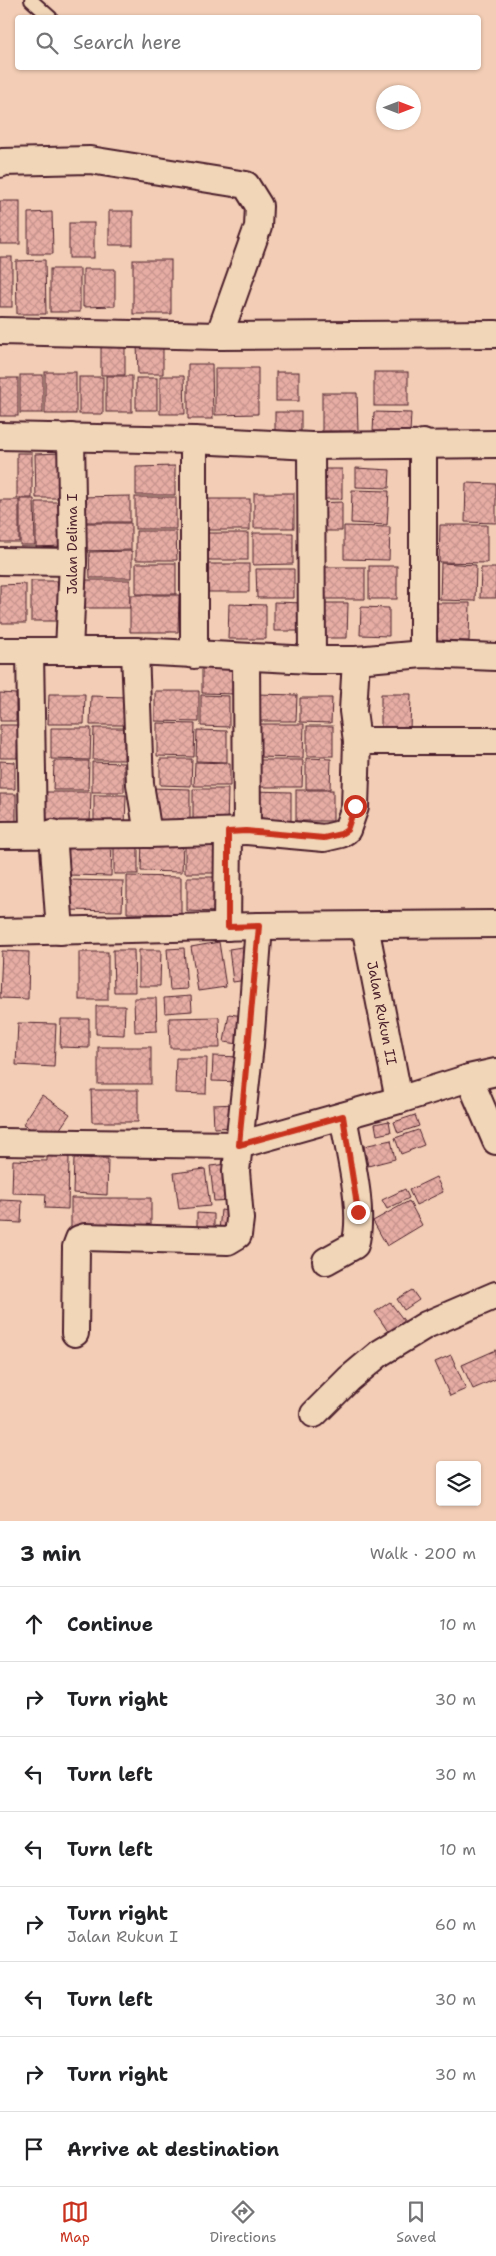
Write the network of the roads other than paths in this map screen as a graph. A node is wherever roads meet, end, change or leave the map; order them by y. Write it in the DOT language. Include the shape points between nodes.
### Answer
graph roads {
  1 [pos="31,0"];
  2 [pos="48,15"];
  3 [pos="0,164"];
  4 [pos="0,331"];
  5 [pos="496,334"];
  6 [pos="219,336"];
  7 [pos="0,436"];
  8 [pos="71,437"];
  9 [pos="194,440"];
  10 [pos="423,443"];
  11 [pos="496,444"];
  12 [pos="311,446"];
  13 [pos="0,561"];
  14 [pos="73,562"];
  15 [pos="70,650"];
  16 [pos="0,651"];
  17 [pos="135,651"];
  18 [pos="30,652"];
  19 [pos="423,654"];
  20 [pos="194,655"];
  21 [pos="246,657"];
  22 [pos="496,657"];
  23 [pos="312,660"];
  24 [pos="356,660"];
  25 [pos="357,740"];
  26 [pos="496,740"];
  27 [pos="237,831"];
  28 [pos="43,834"];
  29 [pos="148,834"];
  30 [pos="0,835"];
  31 [pos="496,924"];
  32 [pos="259,926"];
  33 [pos="365,926"];
  34 [pos="228,927"];
  35 [pos="60,930"];
  36 [pos="0,932"];
  37 [pos="496,1072"];
  38 [pos="469,1078"];
  39 [pos="399,1100"];
  40 [pos="343,1116"];
  41 [pos="496,1141"];
  42 [pos="0,1142"];
  43 [pos="239,1145"];
  44 [pos="326,1261"];
  45 [pos="496,1295"];
  46 [pos="75,1333"];
  47 [pos="314,1414"];
  1 -- 2 [label="lane"];
  3 -- 6 [label="street" via="90,160 246,185 259,206 258,227"];
  4 -- 6 [label="street"];
  5 -- 6 [label="street"];
  7 -- 8 [label="street"];
  8 -- 9 [label="street"];
  8 -- 14 [label="street, Jalan Delima I"];
  9 -- 12 [label="street"];
  9 -- 20 [label="street"];
  10 -- 11 [label="street"];
  10 -- 12 [label="street"];
  10 -- 19 [label="street"];
  12 -- 23 [label="street"];
  13 -- 14 [label="street"];
  14 -- 15 [label="street, Jalan Delima I"];
  15 -- 17 [label="street"];
  15 -- 18 [label="street"];
  16 -- 18 [label="street"];
  17 -- 20 [label="street"];
  17 -- 29 [label="street" via="140,784"];
  18 -- 28 [label="street"];
  19 -- 22 [label="street"];
  19 -- 24 [label="street"];
  20 -- 21 [label="street"];
  21 -- 23 [label="street"];
  21 -- 27 [label="street"];
  23 -- 24 [label="street"];
  24 -- 25 [label="street" via="354,711"];
  25 -- 26 [label="street"];
  25 -- 27 [label="street" via="355,806 347,830 324,838"];
  27 -- 29 [label="street"];
  27 -- 34 [label="street"];
  28 -- 29 [label="street"];
  28 -- 30 [label="street"];
  28 -- 35 [label="street"];
  31 -- 33 [label="street"];
  32 -- 33 [label="street"];
  32 -- 34 [label="street"];
  32 -- 43 [label="street"];
  33 -- 39 [label="street, Jalan Rukun II"];
  34 -- 35 [label="street"];
  35 -- 36 [label="street"];
  37 -- 38 [label="street"];
  38 -- 39 [label="street"];
  38 -- 41 [label="street"];
  39 -- 40 [label="street"];
  40 -- 43 [label="street"];
  40 -- 44 [label="street" via="358,1212 358,1233 355,1245"];
  42 -- 43 [label="street"];
  43 -- 46 [label="street" via="236,1170 240,1228 234,1239 228,1242 79,1239 76,1247"];
  45 -- 47 [label="street" via="426,1325 380,1352"];
}
